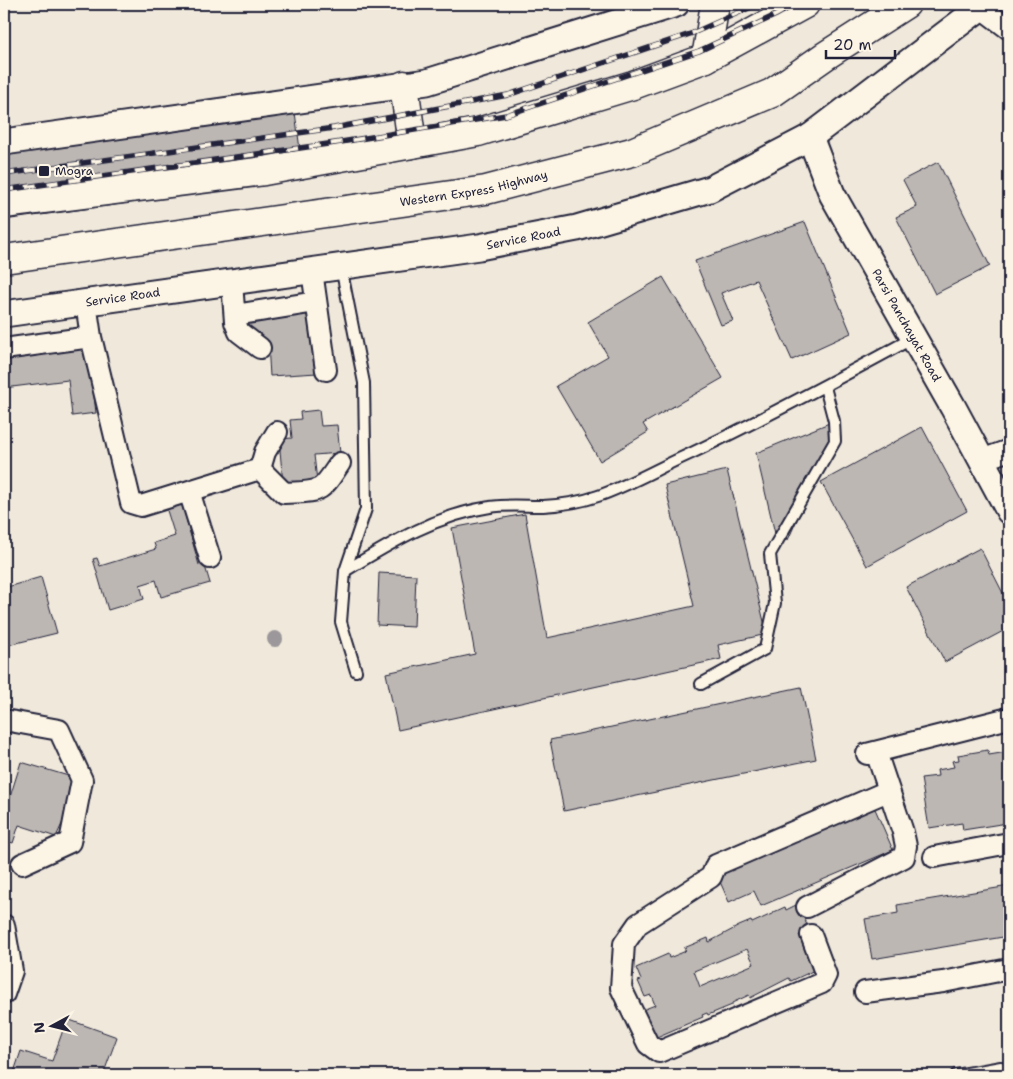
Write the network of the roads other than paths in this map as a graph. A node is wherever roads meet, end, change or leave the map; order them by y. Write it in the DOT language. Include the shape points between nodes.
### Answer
graph roads {
  1 [pos="676,4"];
  2 [pos="715,4"];
  3 [pos="805,4"];
  4 [pos="906,4"];
  5 [pos="982,6"];
  6 [pos="1009,29"];
  7 [pos="706,58"];
  8 [pos="404,85"];
  9 [pos="810,137"];
  10 [pos="4,142"];
  11 [pos="412,144"];
  12 [pos="4,204"];
  13 [pos="4,259"];
  14 [pos="341,267"];
  15 [pos="312,271"];
  16 [pos="232,282"];
  17 [pos="316,302"];
  18 [pos="86,303"];
  19 [pos="4,314"];
  20 [pos="235,315"];
  21 [pos="91,337"];
  22 [pos="914,338"];
  23 [pos="260,348"];
  24 [pos="4,349"];
  25 [pos="326,370"];
  26 [pos="825,387"];
  27 [pos="277,432"];
  28 [pos="1009,450"];
  29 [pos="982,460"];
  30 [pos="340,463"];
  31 [pos="260,469"];
  32 [pos="189,491"];
  33 [pos="1009,511"];
  34 [pos="210,558"];
  35 [pos="345,571"];
  36 [pos="356,671"];
  37 [pos="701,684"];
  38 [pos="1009,718"];
  39 [pos="4,723"];
  40 [pos="888,791"];
  41 [pos="1009,843"];
  42 [pos="934,857"];
  43 [pos="22,864"];
  44 [pos="807,907"];
  45 [pos="4,925"];
  46 [pos="811,935"];
  47 [pos="1009,969"];
  48 [pos="865,992"];
  49 [pos="4,994"];
  50 [pos="1009,1072"];
  51 [pos="956,1075"];
  1 -- 8 [label="street" via="427,82"];
  2 -- 7 [label="highway"];
  3 -- 7 [label="highway"];
  4 -- 13 [label="highway, Western Express Highway" via="772,93 632,152 486,190"];
  5 -- 6 [label="street"];
  5 -- 9 [label="street, Service Road"];
  7 -- 11 [label="highway" via="633,85 478,132"];
  8 -- 10 [label="street"];
  8 -- 11 [label="highway"];
  9 -- 14 [label="street, Service Road" via="710,189 577,228 479,247"];
  9 -- 22 [label="street, Parsi Panchayat Road" via="832,194"];
  11 -- 12 [label="highway" via="264,171"];
  14 -- 15 [label="street, Service Road"];
  14 -- 35 [label="lane" via="364,383 366,442 366,509"];
  15 -- 16 [label="street, Service Road"];
  15 -- 17 [label="street"];
  16 -- 18 [label="street, Service Road"];
  16 -- 20 [label="street"];
  17 -- 20 [label="street"];
  17 -- 25 [label="street"];
  18 -- 19 [label="street, Service Road"];
  18 -- 21 [label="street"];
  20 -- 23 [label="street" via="239,332"];
  21 -- 24 [label="street"];
  21 -- 32 [label="street" via="131,503 141,506"];
  22 -- 26 [label="lane"];
  22 -- 29 [label="street, Parsi Panchayat Road"];
  26 -- 35 [label="lane" via="600,496 544,506 490,506 464,512 406,534"];
  26 -- 37 [label="lane" via="834,421 835,442 770,554 774,603 765,649"];
  27 -- 31 [label="street" via="265,452"];
  28 -- 29 [label="street"];
  29 -- 33 [label="street, Parsi Panchayat Road"];
  30 -- 31 [label="street" via="325,486 316,491 284,493"];
  31 -- 32 [label="street"];
  32 -- 34 [label="street"];
  35 -- 36 [label="lane" via="342,622"];
  38 -- 40 [label="street" via="871,753"];
  39 -- 43 [label="street" via="10,721 60,730 82,780 70,842"];
  40 -- 44 [label="street" via="903,832 904,857"];
  40 -- 46 [label="street" via="716,865 711,877 638,924 624,944 621,988 648,1044 660,1052 822,983 826,975"];
  41 -- 42 [label="street"];
  45 -- 49 [label="street" via="12,971"];
  47 -- 48 [label="street"];
  50 -- 51 [label="lane" via="1001,1067"];
}
